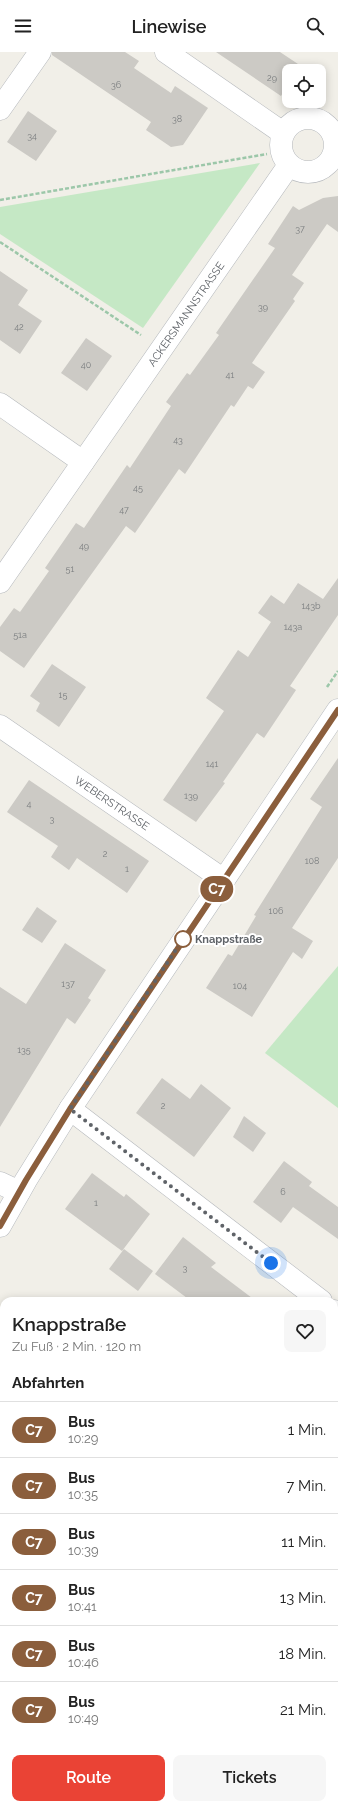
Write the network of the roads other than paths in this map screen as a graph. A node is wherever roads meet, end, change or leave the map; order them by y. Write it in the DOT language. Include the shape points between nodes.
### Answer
graph roads {
  1 [pos="40,52"];
  2 [pos="166,52"];
  3 [pos="0,109"];
  4 [pos="337,142"];
  5 [pos="285,150"];
  6 [pos="0,404"];
  7 [pos="83,462"];
  8 [pos="0,582"];
  9 [pos="338,710"];
  10 [pos="0,726"];
  11 [pos="224,880"];
  12 [pos="70,1109"];
  13 [pos="9,1187"];
  14 [pos="0,1226"];
  15 [pos="316,1297"];
  1 -- 3 [label="street"];
  2 -- 5 [label="street, ACKERSMANNSTRASSE"];
  4 -- 5 [label="street, ACKERSMANNSTRASSE" via="334,155 324,168 317,172 297,171"];
  4 -- 5 [label="street, ACKERSMANNSTRASSE" via="324,122 315,118 299,119 291,124"];
  5 -- 7 [label="street, ACKERSMANNSTRASSE" via="162,349"];
  6 -- 7 [label="street"];
  7 -- 8 [label="street, ACKERSMANNSTRASSE"];
  9 -- 11 [label="street"];
  10 -- 11 [label="street, WEBERSTRASSE"];
  11 -- 12 [label="street"];
  12 -- 13 [label="street"];
  12 -- 15 [label="street"];
  13 -- 14 [label="street"];
}
